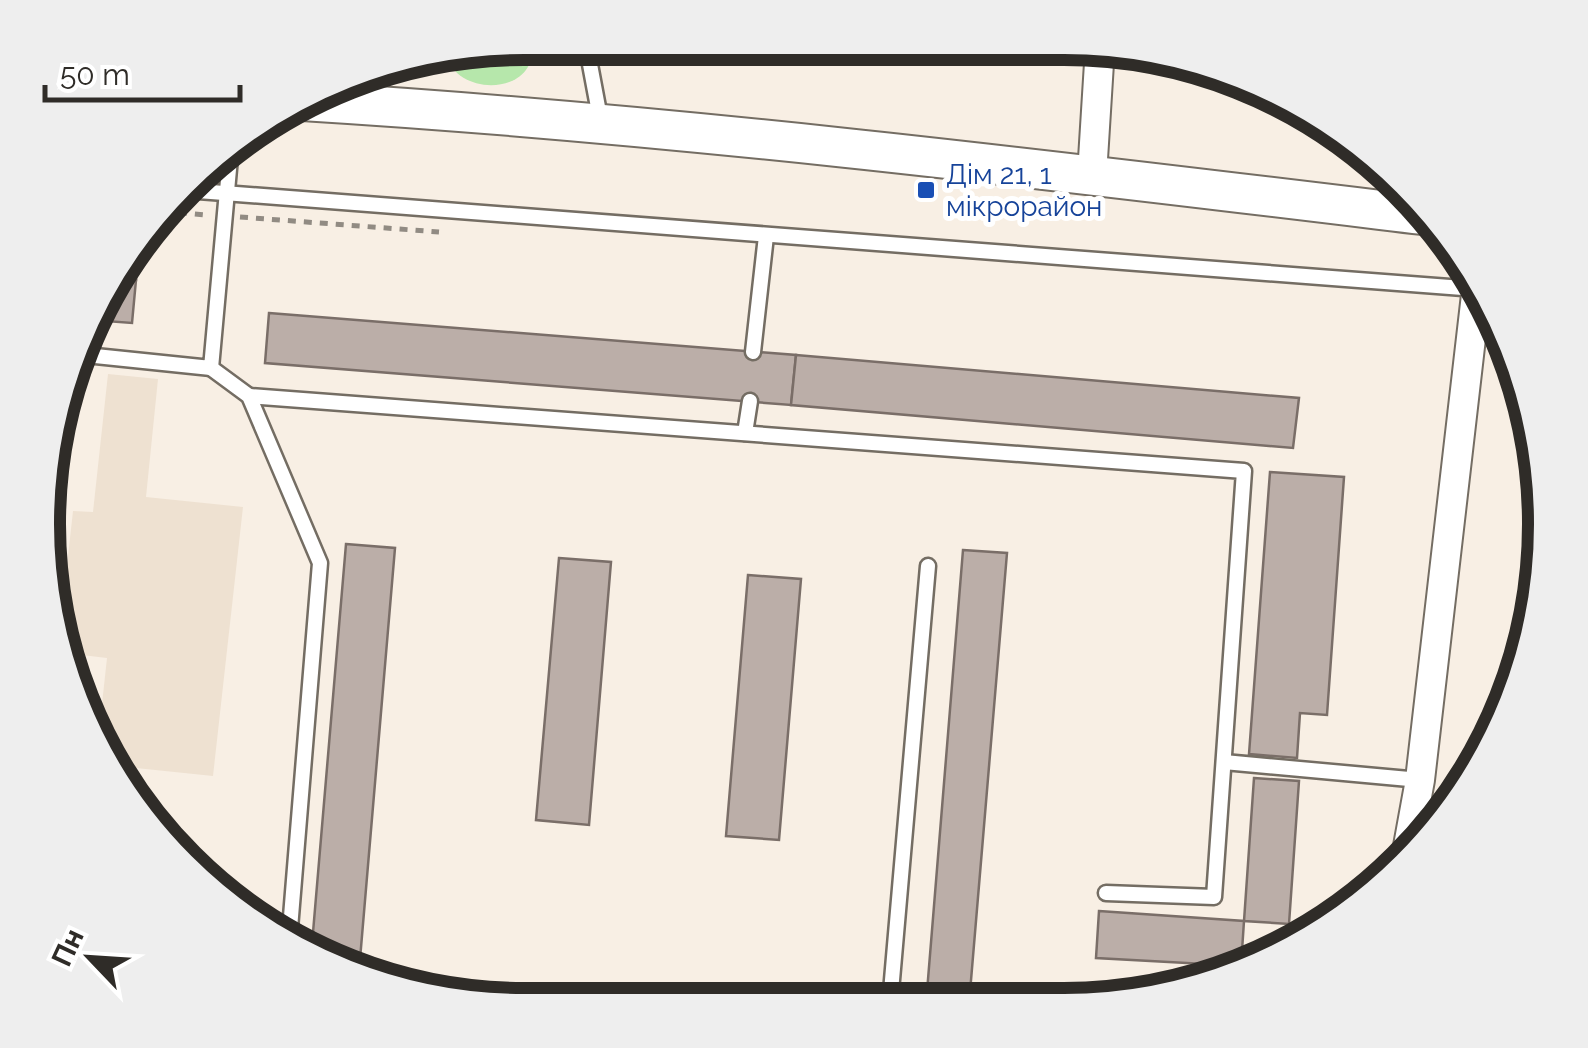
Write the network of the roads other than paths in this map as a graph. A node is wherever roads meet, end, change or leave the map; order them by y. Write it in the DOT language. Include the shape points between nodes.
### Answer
graph roads {
  1 [pos="589,60"];
  2 [pos="1099,61"];
  3 [pos="349,94"];
  4 [pos="601,124"];
  5 [pos="229,166"];
  6 [pos="1092,175"];
  7 [pos="201,191"];
  8 [pos="227,194"];
  9 [pos="1408,212"];
  10 [pos="766,236"];
  11 [pos="1463,287"];
  12 [pos="1474,307"];
  13 [pos="753,352"];
  14 [pos="92,356"];
  15 [pos="211,368"];
  16 [pos="249,396"];
  17 [pos="750,402"];
  18 [pos="745,433"];
  19 [pos="928,566"];
  20 [pos="1224,762"];
  21 [pos="1420,780"];
  22 [pos="1410,833"];
  23 [pos="1106,893"];
  24 [pos="291,926"];
  25 [pos="891,988"];
  1 -- 4 [label="lane"];
  2 -- 6 [label="street"];
  3 -- 4 [label="street"];
  4 -- 6 [label="street"];
  5 -- 8 [label="lane"];
  6 -- 9 [label="street"];
  7 -- 8 [label="lane"];
  8 -- 10 [label="lane"];
  8 -- 15 [label="lane"];
  10 -- 11 [label="lane"];
  10 -- 13 [label="lane"];
  12 -- 21 [label="street"];
  14 -- 15 [label="lane"];
  15 -- 16 [label="lane"];
  16 -- 18 [label="lane"];
  16 -- 24 [label="lane" via="320,563"];
  17 -- 18 [label="lane"];
  18 -- 20 [label="lane" via="1244,471"];
  19 -- 25 [label="lane"];
  20 -- 21 [label="lane"];
  20 -- 23 [label="lane" via="1214,897"];
  21 -- 22 [label="street"];
}
